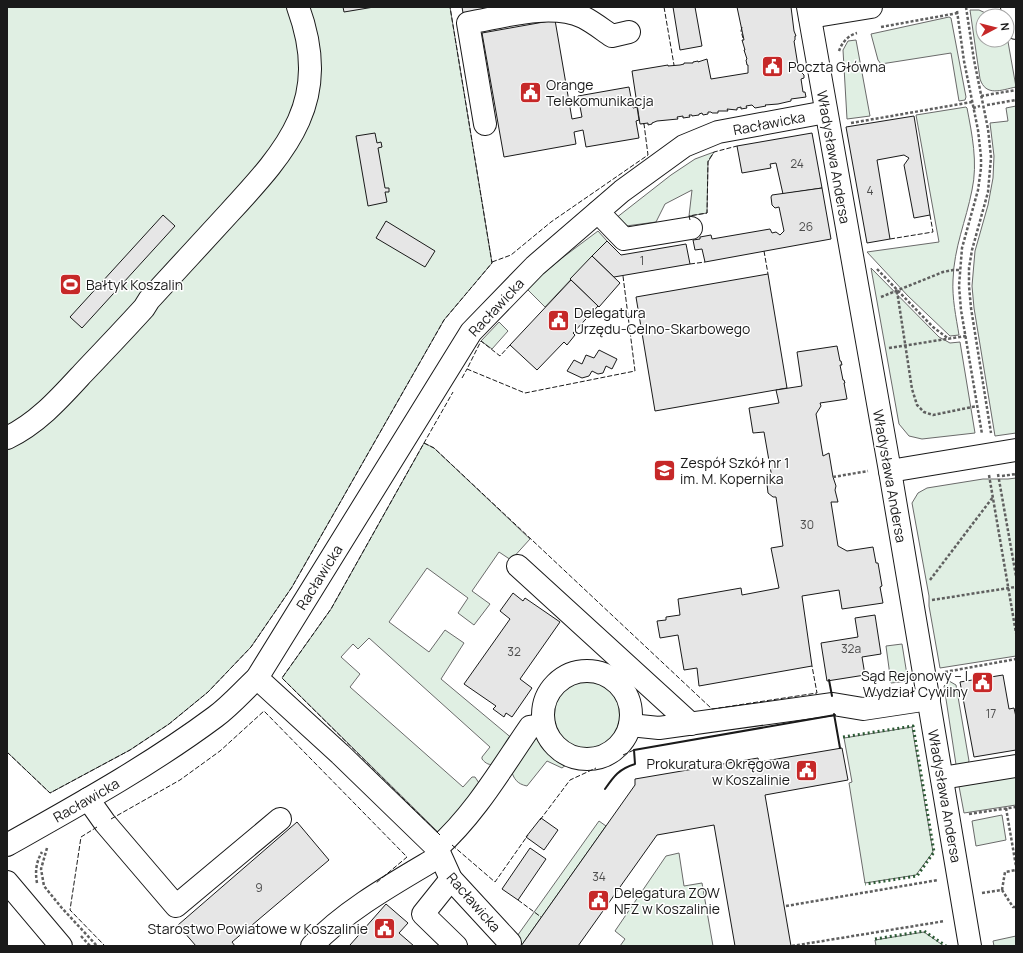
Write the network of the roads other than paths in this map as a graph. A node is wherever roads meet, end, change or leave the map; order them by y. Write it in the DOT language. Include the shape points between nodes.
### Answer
graph roads {
  1 [pos="298,7"];
  2 [pos="871,7"];
  3 [pos="1012,7"];
  4 [pos="586,12"];
  5 [pos="809,12"];
  6 [pos="1016,28"];
  7 [pos="629,32"];
  8 [pos="826,112"];
  9 [pos="485,124"];
  10 [pos="598,212"];
  11 [pos="692,228"];
  12 [pos="7,438"];
  13 [pos="1016,450"];
  14 [pos="882,471"];
  15 [pos="518,566"];
  16 [pos="257,678"];
  17 [pos="929,699"];
  18 [pos="691,724"];
  19 [pos="544,725"];
  20 [pos="630,725"];
  21 [pos="1016,766"];
  22 [pos="942,778"];
  23 [pos="88,800"];
  24 [pos="280,819"];
  25 [pos="7,845"];
  26 [pos="438,852"];
  27 [pos="451,879"];
  28 [pos="7,882"];
  29 [pos="61,946"];
  30 [pos="312,946"];
  31 [pos="456,946"];
  32 [pos="508,946"];
  33 [pos="970,946"];
  1 -- 12 [label="street" via="309,43 309,87 304,109 283,149 245,196 55,404 22,431"];
  2 -- 5 [label="street"];
  3 -- 6 [label="street"];
  4 -- 7 [label="street" via="612,36"];
  4 -- 9 [label="street" via="542,10 468,23"];
  5 -- 8 [label="street, Władysława Andersa"];
  8 -- 10 [label="street, Racławicka" via="718,132 684,146 622,191"];
  8 -- 14 [label="street, Władysława Andersa"];
  10 -- 11 [label="street" via="624,239"];
  10 -- 16 [label="street, Racławicka" via="535,266 471,332 450,381"];
  13 -- 14 [label="street"];
  14 -- 17 [label="street, Władysława Andersa"];
  15 -- 18 [label="street"];
  16 -- 23 [label="street, Racławicka" via="216,716"];
  16 -- 26 [label="street, Racławicka" via="340,754"];
  17 -- 18 [label="street" via="863,709 833,704"];
  17 -- 22 [label="street, Władysława Andersa"];
  18 -- 20 [label="street" via="659,728"];
  19 -- 20 [label="street" via="554,744 563,752 586,759 597,758 613,750 625,736"];
  19 -- 20 [label="street" via="545,703 556,684 565,677 586,671 598,672 617,683 629,702"];
  19 -- 26 [label="street" via="530,727 483,797"];
  21 -- 22 [label="street"];
  22 -- 33 [label="street, Władysława Andersa" via="971,896"];
  23 -- 24 [label="street" via="176,906"];
  23 -- 25 [label="street, Racławicka"];
  26 -- 27 [label="street, Racławicka"];
  26 -- 30 [label="street, Racławicka" via="367,901 322,935"];
  27 -- 31 [label="street" via="423,914"];
  27 -- 32 [label="street, Racławicka" via="510,943"];
  28 -- 29 [label="street"];
}
